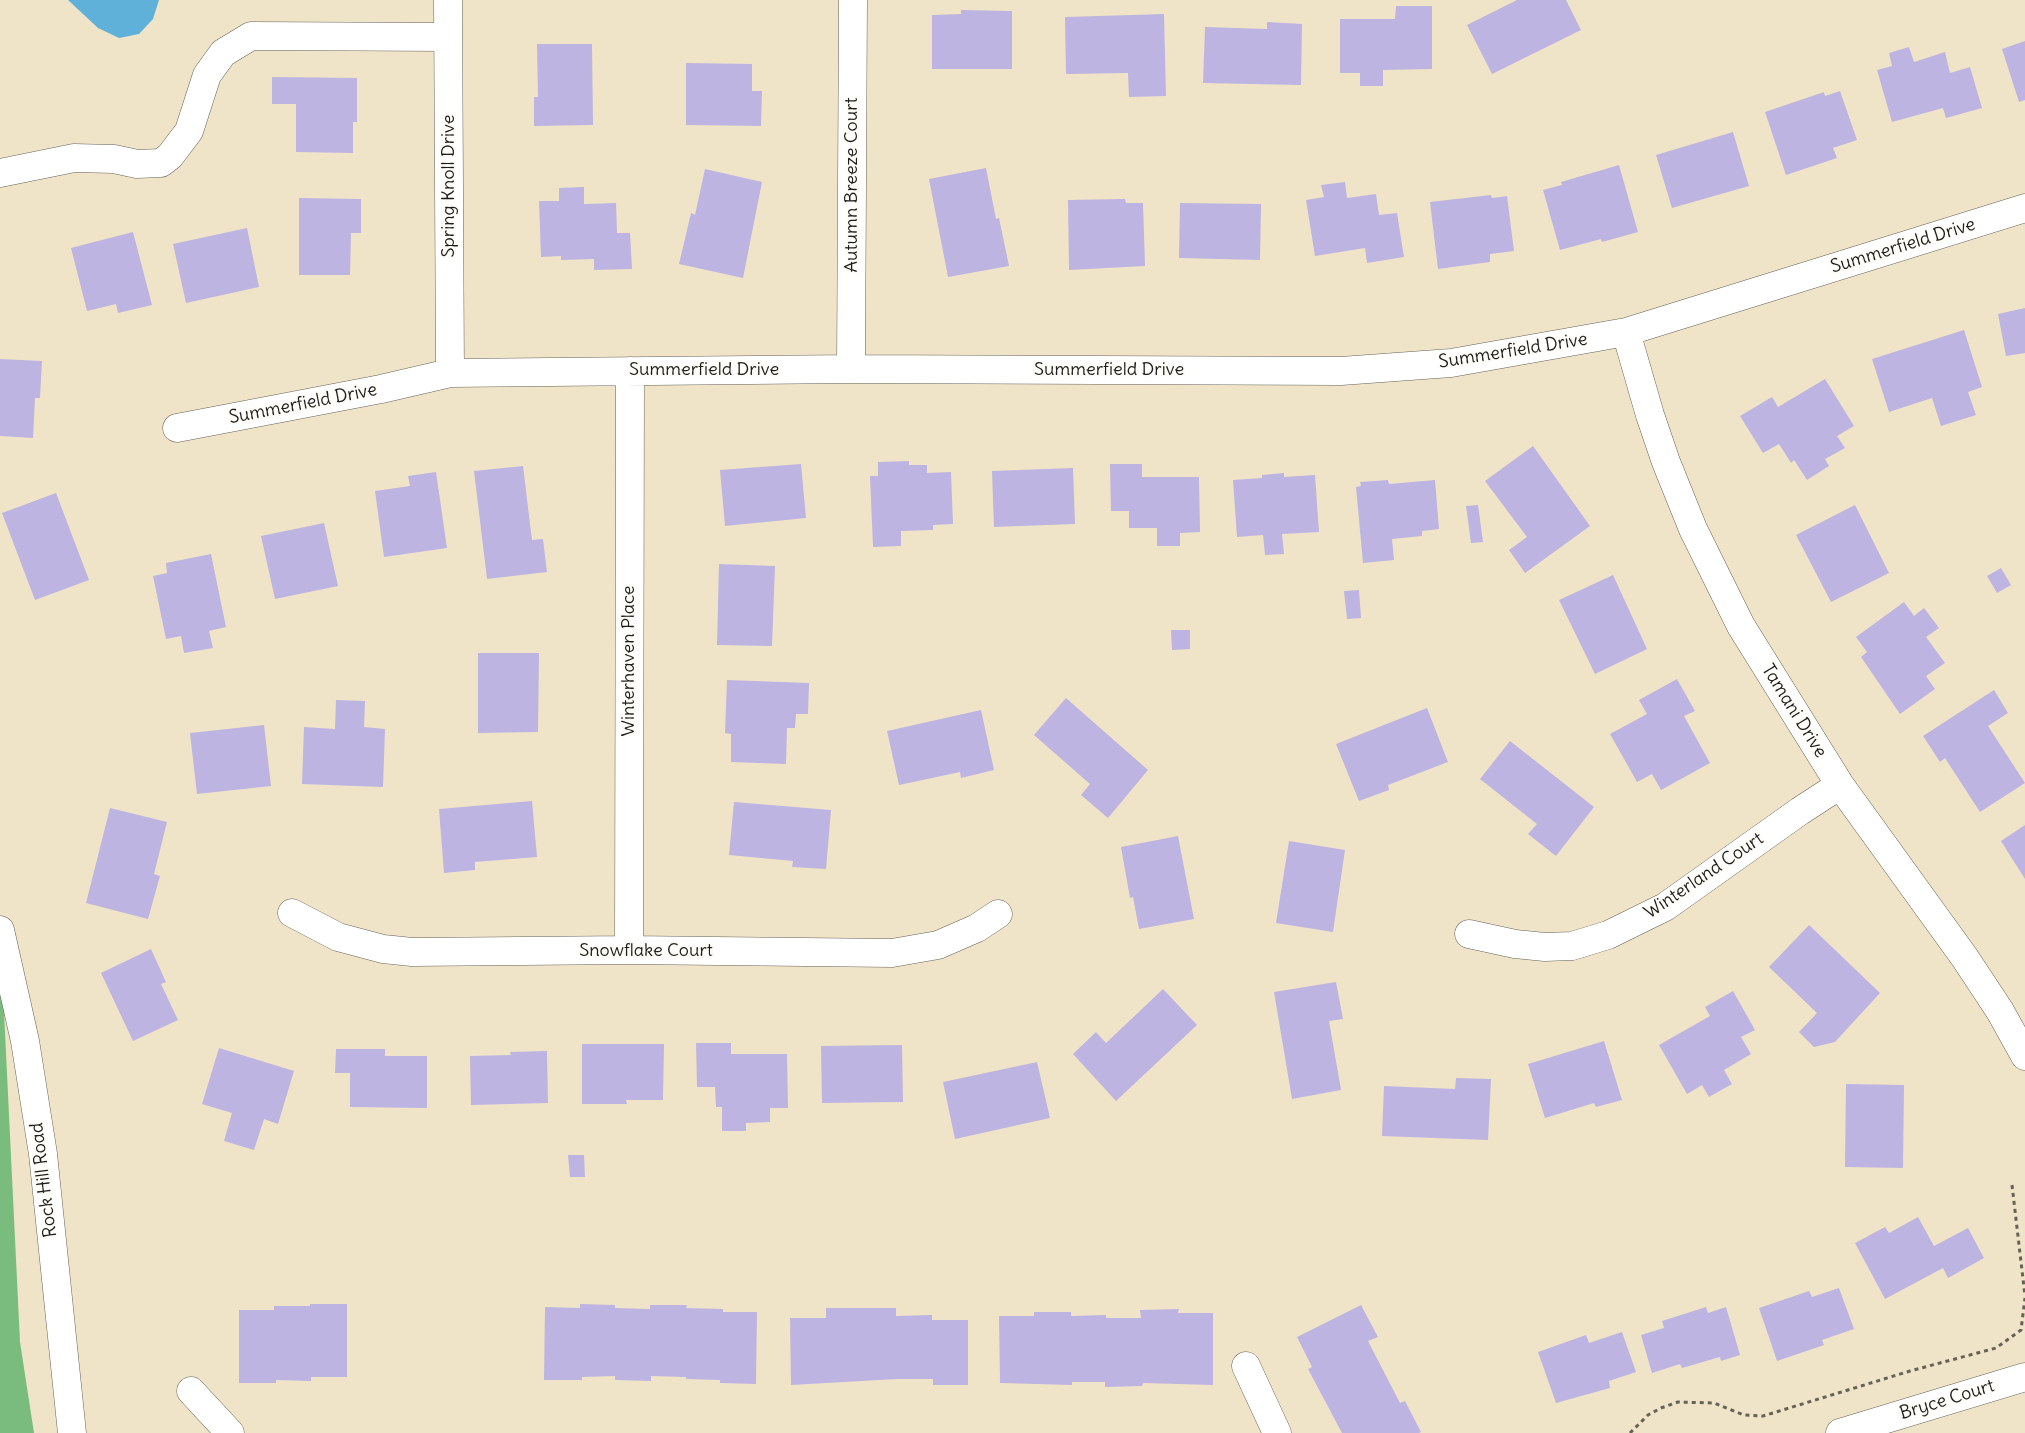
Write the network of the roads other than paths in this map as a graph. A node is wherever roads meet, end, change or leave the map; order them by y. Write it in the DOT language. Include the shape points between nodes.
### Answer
graph roads {
  1 [pos="448,0"];
  2 [pos="853,0"];
  3 [pos="448,37"];
  4 [pos="0,173"];
  5 [pos="2025,208"];
  6 [pos="1626,332"];
  7 [pos="851,369"];
  8 [pos="630,371"];
  9 [pos="450,373"];
  10 [pos="177,428"];
  11 [pos="1840,784"];
  12 [pos="292,913"];
  13 [pos="998,914"];
  14 [pos="0,930"];
  15 [pos="1469,934"];
  16 [pos="629,950"];
  17 [pos="2025,1056"];
  18 [pos="1246,1366"];
  19 [pos="2025,1377"];
  20 [pos="191,1391"];
  21 [pos="72,1433"];
  22 [pos="230,1433"];
  23 [pos="1277,1433"];
  24 [pos="1840,1433"];
  1 -- 3 [label="street, Spring Knoll Drive"];
  2 -- 7 [label="street, Autumn Breeze Court"];
  3 -- 4 [label="street" via="251,36 223,53 207,75 189,131 170,156 160,163 74,158"];
  3 -- 9 [label="street, Spring Knoll Drive"];
  5 -- 6 [label="street, Summerfield Drive"];
  6 -- 7 [label="street, Summerfield Drive" via="1450,363 1341,371"];
  6 -- 11 [label="street, Tamani Drive" via="1650,415 1693,529 1741,626"];
  7 -- 8 [label="street, Summerfield Drive"];
  8 -- 9 [label="street, Summerfield Drive"];
  8 -- 16 [label="street, Winterhaven Place"];
  9 -- 10 [label="street, Summerfield Drive"];
  11 -- 15 [label="street, Winterland Court" via="1665,907 1608,935 1572,946 1545,947"];
  11 -- 17 [label="street, Tamani Drive" via="1965,958"];
  12 -- 16 [label="street, Snowflake Court" via="338,937 393,950"];
  13 -- 16 [label="street, Snowflake Court" via="977,928 938,945 900,953"];
  14 -- 21 [label="street, Rock Hill Road" via="25,1041 43,1154"];
  18 -- 23 [label="street"];
  19 -- 24 [label="street, Bryce Court"];
  20 -- 22 [label="street"];
}
